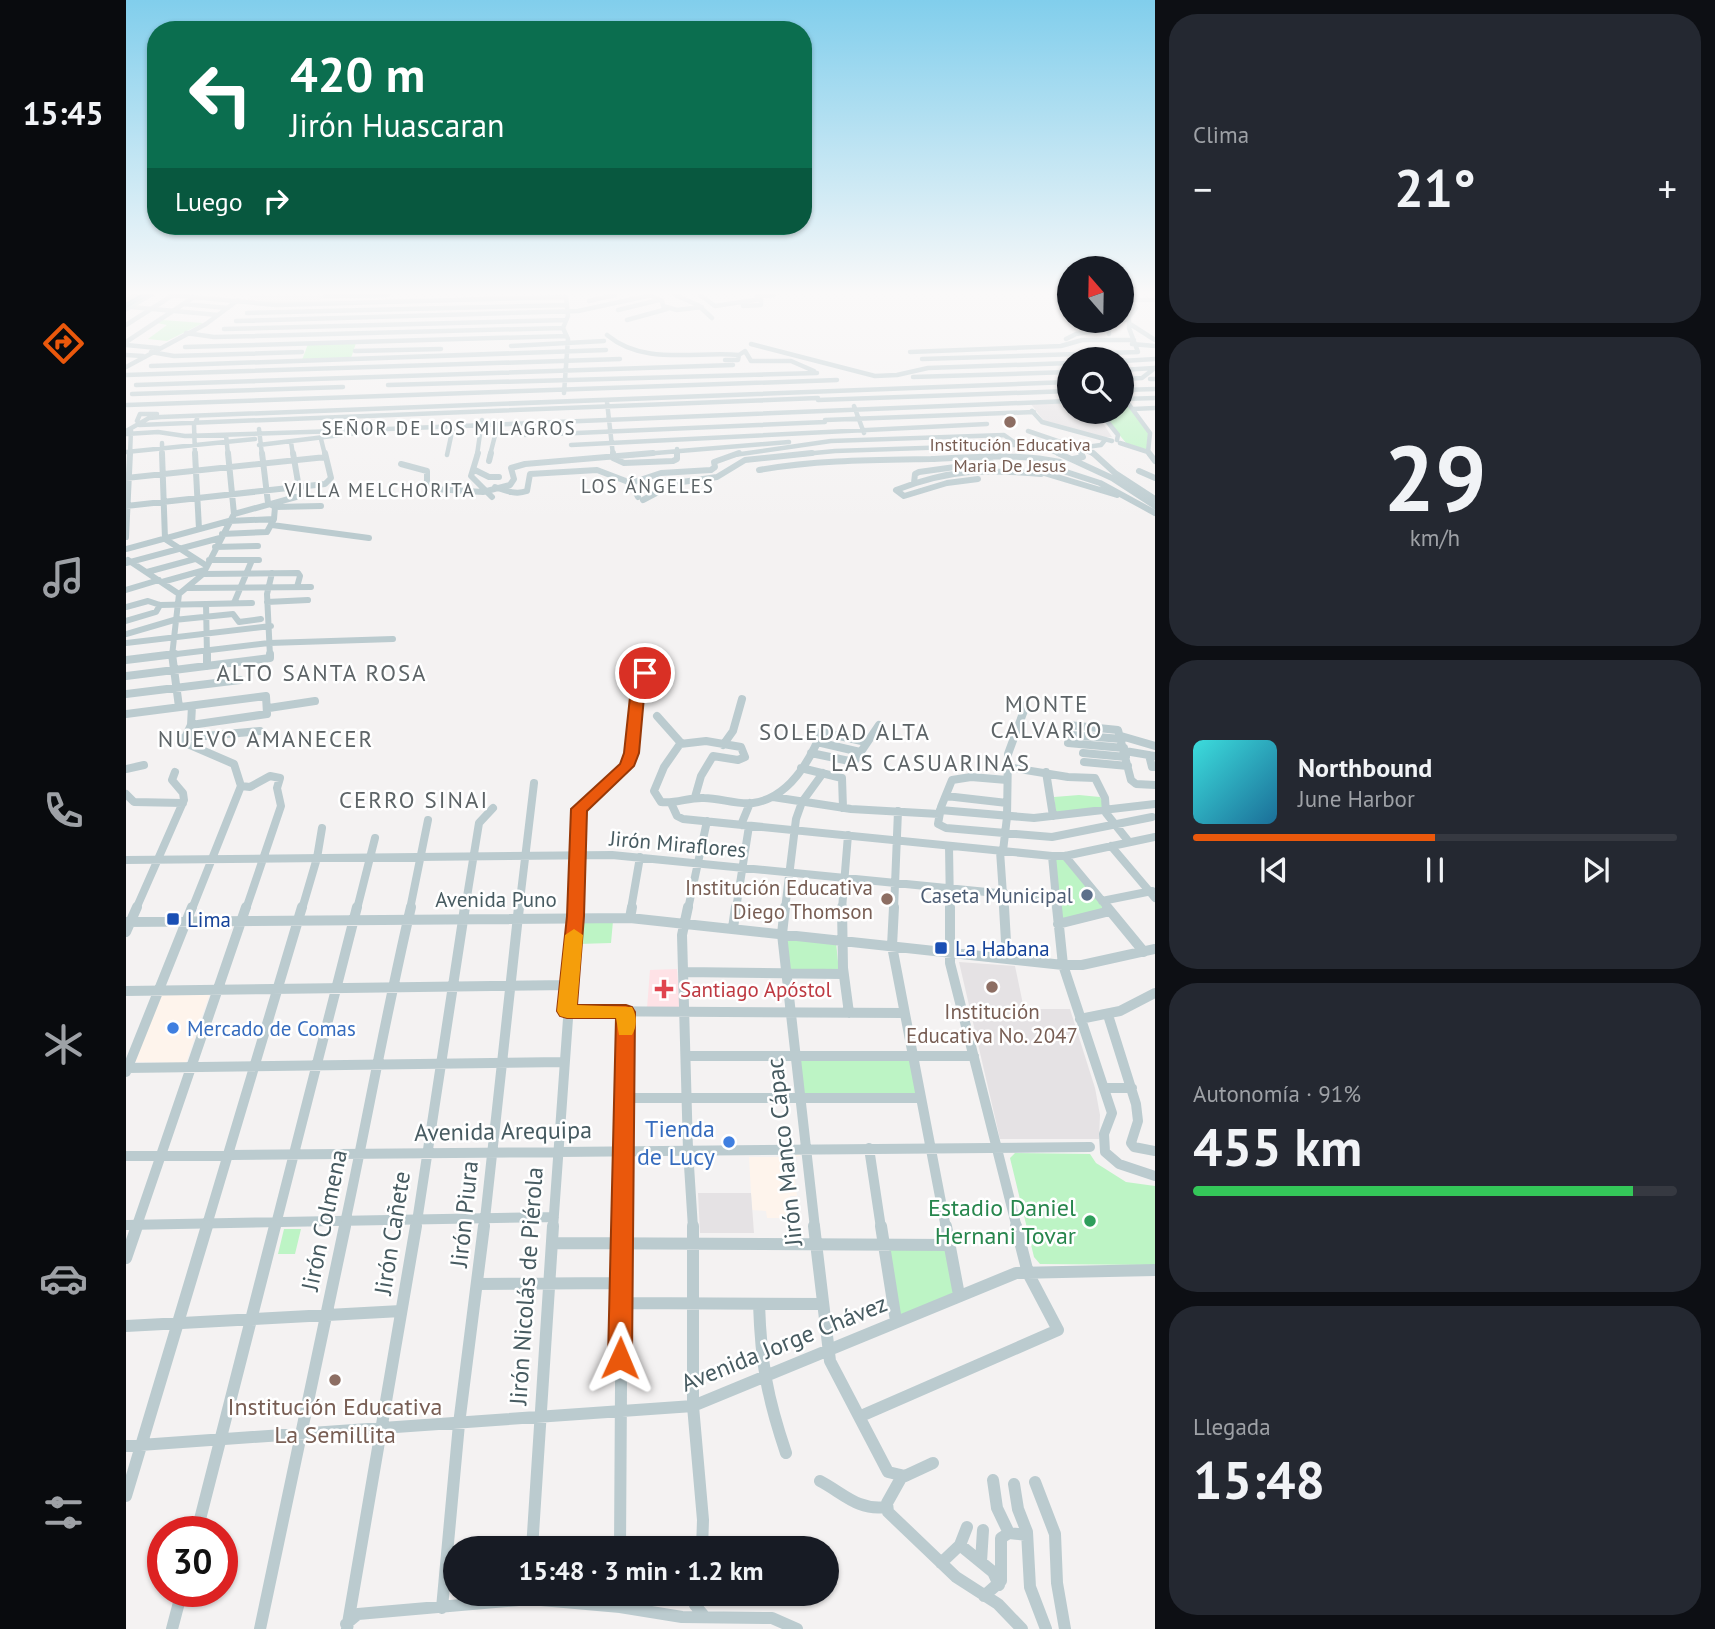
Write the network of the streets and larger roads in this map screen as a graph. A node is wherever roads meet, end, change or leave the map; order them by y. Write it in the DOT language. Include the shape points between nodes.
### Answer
graph roads {
  1 [pos="146,371"];
  2 [pos="267,371"];
  3 [pos="295,371"];
  4 [pos="349,371"];
  5 [pos="392,371"];
  6 [pos="437,371"];
  7 [pos="543,371"];
  8 [pos="565,371"];
  9 [pos="608,371"];
  10 [pos="649,371"];
  11 [pos="693,371"];
  12 [pos="733,371"];
  13 [pos="813,371"];
  14 [pos="853,371"];
  15 [pos="912,371"];
  16 [pos="1134,371"];
  17 [pos="241,372"];
  18 [pos="522,372"];
  19 [pos="810,372"];
  20 [pos="1057,372"];
  21 [pos="480,373"];
  22 [pos="778,373"];
  23 [pos="817,373"];
  24 [pos="1040,373"];
  25 [pos="1153,373"];
  26 [pos="734,374"];
  27 [pos="1008,374"];
  28 [pos="126,375"];
  29 [pos="436,375"];
  30 [pos="693,375"];
  31 [pos="141,376"];
  32 [pos="390,376"];
  33 [pos="650,377"];
  34 [pos="914,377"];
  35 [pos="346,378"];
  36 [pos="607,378"];
  37 [pos="1134,379"];
  38 [pos="292,380"];
  39 [pos="564,380"];
  40 [pos="837,380"];
  41 [pos="522,381"];
  42 [pos="812,381"];
  43 [pos="237,382"];
  44 [pos="478,382"];
  45 [pos="780,382"];
  46 [pos="1046,382"];
  47 [pos="1057,382"];
  48 [pos="736,383"];
  49 [pos="434,384"];
  50 [pos="981,384"];
  51 [pos="1014,384"];
  52 [pos="136,385"];
  53 [pos="388,385"];
  54 [pos="694,385"];
  55 [pos="651,386"];
  56 [pos="847,386"];
  57 [pos="343,387"];
  58 [pos="916,387"];
  59 [pos="949,387"];
  60 [pos="607,388"];
  61 [pos="287,389"];
  62 [pos="564,389"];
  63 [pos="881,389"];
  64 [pos="232,391"];
  65 [pos="521,391"];
  66 [pos="815,391"];
  67 [pos="477,392"];
  68 [pos="782,392"];
  69 [pos="1053,392"];
  70 [pos="1057,392"];
  71 [pos="1154,392"];
  72 [pos="1019,393"];
  73 [pos="132,394"];
  74 [pos="432,394"];
  75 [pos="736,394"];
  76 [pos="385,395"];
  77 [pos="695,395"];
  78 [pos="986,395"];
  79 [pos="1134,395"];
  80 [pos="1134,395"];
  81 [pos="652,396"];
  82 [pos="954,396"];
  83 [pos="340,397"];
  84 [pos="920,397"];
  85 [pos="1057,397"];
  86 [pos="607,398"];
  87 [pos="885,398"];
  88 [pos="283,399"];
  89 [pos="564,399"];
  90 [pos="818,399"];
  91 [pos="852,399"];
  92 [pos="227,401"];
  93 [pos="736,401"];
  94 [pos="1057,401"];
  95 [pos="475,402"];
  96 [pos="520,402"];
  97 [pos="1027,403"];
  98 [pos="484,404"];
  99 [pos="672,404"];
  100 [pos="992,404"];
  101 [pos="126,405"];
  102 [pos="429,405"];
  103 [pos="382,406"];
  104 [pos="925,406"];
  105 [pos="959,406"];
  106 [pos="608,407"];
  107 [pos="889,408"];
  108 [pos="1155,408"];
  109 [pos="336,409"];
  110 [pos="558,409"];
  111 [pos="855,409"];
  112 [pos="1134,409"];
  113 [pos="821,410"];
  114 [pos="278,411"];
  115 [pos="406,411"];
  116 [pos="1134,411"];
  117 [pos="482,412"];
  118 [pos="221,413"];
  119 [pos="264,413"];
  120 [pos="739,413"];
  121 [pos="198,414"];
  122 [pos="999,414"];
  123 [pos="964,415"];
  124 [pos="1035,415"];
  125 [pos="361,416"];
  126 [pos="674,416"];
  127 [pos="930,416"];
  128 [pos="894,417"];
  129 [pos="294,419"];
  130 [pos="609,419"];
  131 [pos="859,419"];
  132 [pos="261,421"];
  133 [pos="825,421"];
  134 [pos="556,422"];
  135 [pos="526,423"];
  136 [pos="195,424"];
  137 [pos="498,424"];
  138 [pos="987,424"];
  139 [pos="1109,424"];
  140 [pos="482,425"];
  141 [pos="742,425"];
  142 [pos="970,425"];
  143 [pos="453,426"];
  144 [pos="935,426"];
  145 [pos="130,427"];
  146 [pos="404,428"];
  147 [pos="675,428"];
  148 [pos="898,428"];
  149 [pos="376,429"];
  150 [pos="862,429"];
  151 [pos="358,430"];
  152 [pos="827,430"];
  153 [pos="610,431"];
  154 [pos="1028,431"];
  155 [pos="292,432"];
  156 [pos="525,435"];
  157 [pos="783,435"];
  158 [pos="194,436"];
  159 [pos="976,436"];
  160 [pos="746,437"];
  161 [pos="939,437"];
  162 [pos="227,438"];
  163 [pos="903,438"];
  164 [pos="258,439"];
  165 [pos="321,439"];
  166 [pos="867,439"];
  167 [pos="676,441"];
  168 [pos="831,441"];
  169 [pos="1114,441"];
  170 [pos="127,442"];
  171 [pos="291,442"];
  172 [pos="789,442"];
  173 [pos="611,444"];
  174 [pos="1151,444"];
  175 [pos="162,445"];
  176 [pos="195,445"];
  177 [pos="571,445"];
  178 [pos="1018,445"];
  179 [pos="982,446"];
  180 [pos="796,447"];
  181 [pos="945,447"];
  182 [pos="1078,448"];
  183 [pos="908,449"];
  184 [pos="871,450"];
  185 [pos="835,451"];
  186 [pos="128,452"];
  187 [pos="678,453"];
  188 [pos="447,456"];
  189 [pos="611,456"];
  190 [pos="326,457"];
  191 [pos="294,460"];
  192 [pos="1071,460"];
  193 [pos="489,461"];
  194 [pos="1058,461"];
  195 [pos="1155,461"];
  196 [pos="838,462"];
  197 [pos="875,462"];
  198 [pos="127,464"];
  199 [pos="262,464"];
  200 [pos="401,464"];
  201 [pos="229,467"];
  202 [pos="1051,467"];
  203 [pos="475,470"];
  204 [pos="759,470"];
  205 [pos="196,471"];
  206 [pos="1139,471"];
  207 [pos="685,472"];
  208 [pos="163,474"];
  209 [pos="1042,474"];
  210 [pos="127,477"];
  211 [pos="499,477"];
  212 [pos="1033,478"];
  213 [pos="1112,478"];
  214 [pos="1155,478"];
  215 [pos="978,479"];
  216 [pos="695,481"];
  217 [pos="631,483"];
  218 [pos="914,483"];
  219 [pos="1100,483"];
  220 [pos="495,487"];
  221 [pos="1089,487"];
  222 [pos="299,488"];
  223 [pos="127,491"];
  224 [pos="266,491"];
  225 [pos="487,492"];
  226 [pos="232,495"];
  227 [pos="1120,495"];
  228 [pos="296,497"];
  229 [pos="492,497"];
  230 [pos="199,498"];
  231 [pos="1155,499"];
  232 [pos="163,502"];
  233 [pos="126,506"];
  234 [pos="273,506"];
  235 [pos="320,506"];
  236 [pos="1155,506"];
  237 [pos="1155,513"];
  238 [pos="234,514"];
  239 [pos="229,521"];
  240 [pos="273,522"];
  241 [pos="199,529"];
  242 [pos="221,536"];
  243 [pos="369,538"];
  244 [pos="126,539"];
  245 [pos="165,539"];
  246 [pos="258,546"];
  247 [pos="215,547"];
  248 [pos="127,549"];
  249 [pos="179,549"];
  250 [pos="195,559"];
  251 [pos="128,561"];
  252 [pos="206,567"];
  253 [pos="146,572"];
  254 [pos="244,573"];
  255 [pos="272,573"];
  256 [pos="160,581"];
  257 [pos="268,587"];
  258 [pos="297,587"];
  259 [pos="311,587"];
  260 [pos="185,588"];
  261 [pos="239,588"];
  262 [pos="126,590"];
  263 [pos="179,594"];
  264 [pos="308,600"];
  265 [pos="267,602"];
  266 [pos="234,603"];
  267 [pos="252,603"];
  268 [pos="176,604"];
  269 [pos="206,604"];
  270 [pos="160,605"];
  271 [pos="126,607"];
  272 [pos="206,617"];
  273 [pos="261,619"];
  274 [pos="174,620"];
  275 [pos="126,621"];
  276 [pos="271,626"];
  277 [pos="207,632"];
  278 [pos="126,634"];
  279 [pos="172,636"];
  280 [pos="393,639"];
  281 [pos="126,643"];
  282 [pos="269,643"];
  283 [pos="206,650"];
  284 [pos="172,653"];
  285 [pos="126,660"];
  286 [pos="207,666"];
  287 [pos="174,669"];
  288 [pos="645,673"];
  289 [pos="126,676"];
  290 [pos="240,680"];
  291 [pos="176,688"];
  292 [pos="126,694"];
  293 [pos="742,699"];
  294 [pos="315,701"];
  295 [pos="1026,705"];
  296 [pos="192,706"];
  297 [pos="178,708"];
  298 [pos="268,711"];
  299 [pos="126,714"];
  300 [pos="657,716"];
  301 [pos="1068,724"];
  302 [pos="191,725"];
  303 [pos="879,725"];
  304 [pos="260,731"];
  305 [pos="1121,737"];
  306 [pos="183,738"];
  307 [pos="817,742"];
  308 [pos="866,742"];
  309 [pos="679,744"];
  310 [pos="723,745"];
  311 [pos="1155,746"];
  312 [pos="860,752"];
  313 [pos="810,755"];
  314 [pos="1126,755"];
  315 [pos="1152,755"];
  316 [pos="1084,757"];
  317 [pos="144,765"];
  318 [pos="1007,767"];
  319 [pos="1155,767"];
  320 [pos="801,768"];
  321 [pos="126,769"];
  322 [pos="175,772"];
  323 [pos="1046,772"];
  324 [pos="823,773"];
  325 [pos="1007,779"];
  326 [pos="534,783"];
  327 [pos="1155,785"];
  328 [pos="241,786"];
  329 [pos="126,794"];
  330 [pos="946,796"];
  331 [pos="695,797"];
  332 [pos="773,797"];
  333 [pos="802,802"];
  334 [pos="183,803"];
  335 [pos="671,803"];
  336 [pos="750,803"];
  337 [pos="1007,803"];
  338 [pos="1155,804"];
  339 [pos="493,808"];
  340 [pos="843,808"];
  341 [pos="1106,808"];
  342 [pos="898,811"];
  343 [pos="940,812"];
  344 [pos="1053,816"];
  345 [pos="1007,817"];
  346 [pos="1153,817"];
  347 [pos="428,820"];
  348 [pos="707,821"];
  349 [pos="745,825"];
  350 [pos="1115,825"];
  351 [pos="322,828"];
  352 [pos="794,830"];
  353 [pos="1005,834"];
  354 [pos="848,835"];
  355 [pos="1155,836"];
  356 [pos="375,838"];
  357 [pos="896,840"];
  358 [pos="1129,842"];
  359 [pos="948,846"];
  360 [pos="1111,846"];
  361 [pos="1001,851"];
  362 [pos="579,854"];
  363 [pos="525,855"];
  364 [pos="423,856"];
  365 [pos="475,856"];
  366 [pos="1052,856"];
  367 [pos="1065,856"];
  368 [pos="370,857"];
  369 [pos="317,858"];
  370 [pos="640,858"];
  371 [pos="210,859"];
  372 [pos="264,859"];
  373 [pos="126,860"];
  374 [pos="158,860"];
  375 [pos="697,863"];
  376 [pos="745,868"];
  377 [pos="790,872"];
  378 [pos="843,877"];
  379 [pos="894,883"];
  380 [pos="947,888"];
  381 [pos="1153,893"];
  382 [pos="1002,894"];
  383 [pos="1057,899"];
  384 [pos="1102,901"];
  385 [pos="1110,911"];
  386 [pos="576,916"];
  387 [pos="464,917"];
  388 [pos="520,917"];
  389 [pos="352,918"];
  390 [pos="407,918"];
  391 [pos="630,918"];
  392 [pos="298,919"];
  393 [pos="242,920"];
  394 [pos="187,921"];
  395 [pos="128,922"];
  396 [pos="684,923"];
  397 [pos="1058,924"];
  398 [pos="733,928"];
  399 [pos="126,932"];
  400 [pos="782,934"];
  401 [pos="839,940"];
  402 [pos="892,946"];
  403 [pos="1155,949"];
  404 [pos="1144,951"];
  405 [pos="949,953"];
  406 [pos="1007,959"];
  407 [pos="1063,965"];
  408 [pos="683,972"];
  409 [pos="786,974"];
  410 [pos="842,974"];
  411 [pos="570,985"];
  412 [pos="511,986"];
  413 [pos="452,987"];
  414 [pos="335,988"];
  415 [pos="392,988"];
  416 [pos="276,989"];
  417 [pos="218,990"];
  418 [pos="126,991"];
  419 [pos="159,991"];
  420 [pos="1155,993"];
  421 [pos="567,1011"];
  422 [pos="626,1012"];
  423 [pos="685,1012"];
  424 [pos="849,1013"];
  425 [pos="903,1013"];
  426 [pos="790,1014"];
  427 [pos="1108,1015"];
  428 [pos="1080,1019"];
  429 [pos="686,1056"];
  430 [pos="796,1056"];
  431 [pos="912,1056"];
  432 [pos="974,1056"];
  433 [pos="563,1062"];
  434 [pos="439,1063"];
  435 [pos="500,1063"];
  436 [pos="379,1064"];
  437 [pos="316,1065"];
  438 [pos="254,1066"];
  439 [pos="191,1067"];
  440 [pos="127,1069"];
  441 [pos="1104,1088"];
  442 [pos="1132,1088"];
  443 [pos="624,1098"];
  444 [pos="687,1098"];
  445 [pos="920,1098"];
  446 [pos="800,1099"];
  447 [pos="996,1147"];
  448 [pos="1090,1147"];
  449 [pos="869,1148"];
  450 [pos="931,1148"];
  451 [pos="806,1149"];
  452 [pos="688,1150"];
  453 [pos="558,1151"];
  454 [pos="624,1151"];
  455 [pos="492,1152"];
  456 [pos="1155,1152"];
  457 [pos="360,1153"];
  458 [pos="426,1153"];
  459 [pos="229,1154"];
  460 [pos="294,1154"];
  461 [pos="160,1155"];
  462 [pos="126,1156"];
  463 [pos="1155,1175"];
  464 [pos="554,1217"];
  465 [pos="485,1219"];
  466 [pos="416,1220"];
  467 [pos="345,1221"];
  468 [pos="277,1222"];
  469 [pos="207,1223"];
  470 [pos="131,1225"];
  471 [pos="622,1242"];
  472 [pos="694,1242"];
  473 [pos="552,1243"];
  474 [pos="815,1244"];
  475 [pos="884,1244"];
  476 [pos="949,1244"];
  477 [pos="126,1258"];
  478 [pos="1155,1270"];
  479 [pos="1028,1273"];
  480 [pos="549,1283"];
  481 [pos="621,1283"];
  482 [pos="477,1284"];
  483 [pos="959,1295"];
  484 [pos="621,1303"];
  485 [pos="759,1304"];
  486 [pos="823,1304"];
  487 [pos="694,1305"];
  488 [pos="401,1311"];
  489 [pos="326,1314"];
  490 [pos="252,1319"];
  491 [pos="896,1321"];
  492 [pos="178,1323"];
  493 [pos="126,1326"];
  494 [pos="828,1350"];
  495 [pos="765,1376"];
  496 [pos="693,1406"];
  497 [pos="619,1413"];
  498 [pos="861,1416"];
  499 [pos="539,1419"];
  500 [pos="459,1424"];
  501 [pos="380,1428"];
  502 [pos="301,1434"];
  503 [pos="220,1440"];
  504 [pos="141,1445"];
  505 [pos="126,1446"];
  506 [pos="786,1453"];
  507 [pos="933,1463"];
  508 [pos="901,1478"];
  509 [pos="993,1480"];
  510 [pos="820,1481"];
  511 [pos="1035,1482"];
  512 [pos="1014,1484"];
  513 [pos="126,1496"];
  514 [pos="886,1507"];
  515 [pos="201,1516"];
  516 [pos="967,1527"];
  517 [pos="983,1530"];
  518 [pos="1009,1533"];
  519 [pos="1027,1535"];
  520 [pos="533,1536"];
  521 [pos="620,1536"];
  522 [pos="702,1536"];
  523 [pos="960,1545"];
  524 [pos="981,1562"];
  525 [pos="941,1563"];
  526 [pos="999,1585"];
  527 [pos="984,1596"];
  528 [pos="458,1606"];
  529 [pos="604,1606"];
  530 [pos="696,1606"];
  531 [pos="178,1607"];
  532 [pos="442,1608"];
  533 [pos="705,1617"];
  534 [pos="346,1627"];
  535 [pos="172,1629"];
  536 [pos="260,1629"];
  537 [pos="797,1629"];
  538 [pos="1022,1629"];
  539 [pos="1045,1629"];
  540 [pos="1065,1629"];
  1 -- 31 [label="street"];
  2 -- 17 [label="street"];
  3 -- 38 [label="street"];
  4 -- 35 [label="street"];
  5 -- 32 [label="street"];
  6 -- 29 [label="street"];
  7 -- 18 [label="street"];
  8 -- 39 [label="street"];
  9 -- 36 [label="street"];
  10 -- 33 [label="street"];
  11 -- 30 [label="street"];
  12 -- 26 [label="street"];
  13 -- 23 [label="street"];
  14 -- 15 [label="street" via="886,376"];
  16 -- 25 [label="street"];
  17 -- 31 [label="street"];
  17 -- 43 [label="street"];
  18 -- 21 [label="street"];
  18 -- 41 [label="street"];
  19 -- 22 [label="street"];
  19 -- 23 [label="street"];
  19 -- 42 [label="street"];
  20 -- 24 [label="street"];
  21 -- 29 [label="street"];
  21 -- 44 [label="street"];
  22 -- 26 [label="street"];
  22 -- 45 [label="street"];
  23 -- 40 [label="street"];
  24 -- 27 [label="street"];
  24 -- 46 [label="street"];
  25 -- 37 [label="street"];
  25 -- 71 [label="street"];
  26 -- 30 [label="street"];
  26 -- 48 [label="street"];
  27 -- 34 [label="street"];
  27 -- 51 [label="street"];
  28 -- 31 [label="street"];
  29 -- 32 [label="street"];
  29 -- 49 [label="street"];
  30 -- 33 [label="street"];
  30 -- 54 [label="street"];
  31 -- 52 [label="street"];
  32 -- 35 [label="street"];
  32 -- 53 [label="street"];
  33 -- 36 [label="street"];
  33 -- 55 [label="street"];
  35 -- 38 [label="street"];
  35 -- 57 [label="street"];
  36 -- 39 [label="street"];
  36 -- 60 [label="street"];
  38 -- 43 [label="street"];
  38 -- 61 [label="street"];
  39 -- 41 [label="street"];
  39 -- 62 [label="street"];
  40 -- 42 [label="street"];
  40 -- 56 [label="street"];
  41 -- 44 [label="street"];
  41 -- 65 [label="street"];
  42 -- 45 [label="street"];
  42 -- 66 [label="street"];
  43 -- 52 [label="street"];
  43 -- 64 [label="street"];
  44 -- 49 [label="street"];
  44 -- 67 [label="street"];
  45 -- 48 [label="street"];
  45 -- 68 [label="street"];
  46 -- 47 [label="street"];
  46 -- 51 [label="street"];
  46 -- 69 [label="street"];
  48 -- 54 [label="street"];
  48 -- 75 [label="street"];
  49 -- 53 [label="street"];
  49 -- 74 [label="street"];
  50 -- 51 [label="street"];
  50 -- 58 [label="street"];
  50 -- 59 [label="street"];
  50 -- 78 [label="street"];
  51 -- 72 [label="street"];
  52 -- 73 [label="street"];
  53 -- 76 [label="street"];
  54 -- 55 [label="street"];
  54 -- 77 [label="street"];
  55 -- 60 [label="street"];
  55 -- 81 [label="street"];
  56 -- 58 [label="street"];
  56 -- 63 [label="street"];
  56 -- 66 [label="street"];
  56 -- 91 [label="street"];
  57 -- 61 [label="street"];
  57 -- 83 [label="street"];
  58 -- 59 [label="street"];
  58 -- 63 [label="street"];
  58 -- 84 [label="street"];
  59 -- 82 [label="street"];
  60 -- 62 [label="street"];
  60 -- 86 [label="street"];
  61 -- 64 [label="street"];
  61 -- 88 [label="street"];
  62 -- 65 [label="street"];
  62 -- 89 [label="street"];
  63 -- 87 [label="street"];
  64 -- 73 [label="street"];
  64 -- 92 [label="street"];
  65 -- 67 [label="street"];
  65 -- 96 [label="street"];
  66 -- 68 [label="street"];
  66 -- 90 [label="street"];
  67 -- 74 [label="street"];
  67 -- 95 [label="street"];
  68 -- 75 [label="street"];
  69 -- 70 [label="street"];
  69 -- 72 [label="street"];
  69 -- 85 [label="street"];
  71 -- 79 [label="street"];
  71 -- 80 [label="street"];
  72 -- 78 [label="street"];
  72 -- 97 [label="street"];
  73 -- 101 [label="street"];
  74 -- 76 [label="street"];
  74 -- 102 [label="street"];
  75 -- 77 [label="street"];
  75 -- 93 [label="street"];
  76 -- 83 [label="street"];
  76 -- 103 [label="street"];
  77 -- 81 [label="street"];
  77 -- 86 [label="street"];
  78 -- 82 [label="street"];
  78 -- 100 [label="street"];
  81 -- 86 [label="street"];
  82 -- 84 [label="street"];
  82 -- 105 [label="street"];
  83 -- 88 [label="street"];
  83 -- 109 [label="street"];
  84 -- 87 [label="street"];
  84 -- 104 [label="street"];
  86 -- 89 [label="street"];
  86 -- 96 [label="street"];
  86 -- 106 [label="street"];
  87 -- 91 [label="street"];
  87 -- 107 [label="street"];
  88 -- 92 [label="street"];
  88 -- 114 [label="street"];
  89 -- 96 [label="street"];
  90 -- 91 [label="street"];
  90 -- 93 [label="street"];
  90 -- 113 [label="street"];
  91 -- 111 [label="street"];
  92 -- 101 [label="street"];
  92 -- 118 [label="street"];
  93 -- 99 [label="street"];
  93 -- 120 [label="street"];
  94 -- 97 [label="street"];
  95 -- 96 [label="street"];
  95 -- 102 [label="street"];
  96 -- 98 [label="street"];
  97 -- 100 [label="street"];
  97 -- 124 [label="street"];
  98 -- 102 [label="street"];
  98 -- 117 [label="street"];
  99 -- 106 [label="street"];
  99 -- 126 [label="street"];
  100 -- 105 [label="street"];
  100 -- 122 [label="street"];
  102 -- 103 [label="street"];
  102 -- 115 [label="street"];
  103 -- 109 [label="street"];
  104 -- 105 [label="street"];
  104 -- 107 [label="street"];
  104 -- 127 [label="street"];
  105 -- 123 [label="street"];
  106 -- 110 [label="street"];
  106 -- 130 [label="street"];
  107 -- 111 [label="street"];
  107 -- 128 [label="street"];
  108 -- 112 [label="street"];
  109 -- 114 [label="street"];
  109 -- 115 [label="street"];
  110 -- 117 [label="street"];
  110 -- 134 [label="street"];
  111 -- 113 [label="street"];
  111 -- 131 [label="street"];
  113 -- 120 [label="street"];
  113 -- 133 [label="street"];
  114 -- 118 [label="street"];
  114 -- 119 [label="street"];
  115 -- 117 [label="street"];
  115 -- 125 [label="street"];
  115 -- 146 [label="street"];
  116 -- 174 [label="street"];
  117 -- 140 [label="street"];
  118 -- 119 [label="street"];
  118 -- 121 [label="street"];
  119 -- 132 [label="street"];
  120 -- 126 [label="street"];
  120 -- 141 [label="street"];
  121 -- 136 [label="street"];
  121 -- 145 [label="street" via="151,418"];
  121 -- 145 [label="street" via="140,414"];
  122 -- 123 [label="street"];
  122 -- 124 [label="street" via="1003,419"];
  123 -- 127 [label="street"];
  123 -- 142 [label="street"];
  124 -- 169 [label="street" via="1042,422"];
  125 -- 129 [label="street"];
  125 -- 151 [label="street"];
  126 -- 130 [label="street"];
  126 -- 147 [label="street"];
  127 -- 128 [label="street"];
  127 -- 144 [label="street"];
  128 -- 131 [label="street"];
  128 -- 148 [label="street"];
  129 -- 132 [label="street"];
  129 -- 155 [label="street"];
  130 -- 134 [label="street"];
  130 -- 153 [label="street"];
  131 -- 133 [label="street"];
  131 -- 150 [label="street"];
  132 -- 136 [label="street"];
  132 -- 164 [label="street"];
  133 -- 141 [label="street"];
  133 -- 152 [label="street"];
  134 -- 135 [label="street"];
  134 -- 153 [label="street" via="553,436"];
  135 -- 137 [label="street"];
  135 -- 156 [label="street"];
  136 -- 145 [label="street"];
  136 -- 158 [label="street"];
  137 -- 140 [label="street"];
  137 -- 193 [label="street"];
  138 -- 142 [label="street"];
  139 -- 169 [label="street" via="1118,435"];
  140 -- 143 [label="street"];
  140 -- 203 [label="street"];
  141 -- 147 [label="street"];
  141 -- 160 [label="street"];
  142 -- 144 [label="street"];
  142 -- 159 [label="street"];
  143 -- 146 [label="street"];
  143 -- 188 [label="street"];
  144 -- 148 [label="street"];
  144 -- 161 [label="street"];
  145 -- 158 [label="street"];
  145 -- 170 [label="street"];
  146 -- 149 [label="street"];
  147 -- 153 [label="street"];
  147 -- 167 [label="street"];
  148 -- 150 [label="street"];
  148 -- 163 [label="street"];
  149 -- 151 [label="street"];
  149 -- 165 [label="street"];
  150 -- 152 [label="street"];
  150 -- 166 [label="street"];
  151 -- 155 [label="street"];
  152 -- 157 [label="street"];
  152 -- 168 [label="street"];
  153 -- 173 [label="street"];
  154 -- 182 [label="street"];
  155 -- 164 [label="street"];
  157 -- 160 [label="street"];
  157 -- 172 [label="street"];
  158 -- 162 [label="street"];
  158 -- 176 [label="street"];
  159 -- 161 [label="street"];
  159 -- 178 [label="street" via="1007,436"];
  159 -- 179 [label="street"];
  160 -- 167 [label="street"];
  161 -- 163 [label="street"];
  161 -- 181 [label="street"];
  162 -- 164 [label="street"];
  162 -- 176 [label="street"];
  162 -- 201 [label="street"];
  163 -- 166 [label="street"];
  163 -- 183 [label="street"];
  164 -- 171 [label="street"];
  164 -- 199 [label="street"];
  165 -- 171 [label="street"];
  165 -- 190 [label="street"];
  166 -- 168 [label="street"];
  166 -- 184 [label="street"];
  167 -- 173 [label="street"];
  167 -- 187 [label="street"];
  168 -- 180 [label="street"];
  168 -- 185 [label="street"];
  169 -- 174 [label="street"];
  169 -- 182 [label="street"];
  170 -- 186 [label="street"];
  171 -- 191 [label="street"];
  172 -- 180 [label="street"];
  172 -- 187 [label="street"];
  173 -- 177 [label="street"];
  173 -- 189 [label="street"];
  174 -- 195 [label="street"];
  175 -- 176 [label="street"];
  175 -- 186 [label="street"];
  175 -- 208 [label="street"];
  176 -- 205 [label="street"];
  178 -- 179 [label="street"];
  178 -- 192 [label="street" via="1037,444"];
  179 -- 181 [label="street"];
  180 -- 207 [label="street" via="748,451 714,462 711,470"];
  181 -- 183 [label="street"];
  182 -- 192 [label="street" via="1083,457"];
  182 -- 231 [label="street" via="1094,454"];
  183 -- 184 [label="street"];
  184 -- 185 [label="street"];
  184 -- 197 [label="street"];
  185 -- 196 [label="street"];
  185 -- 216 [label="street" via="745,460 717,477"];
  186 -- 198 [label="street"];
  187 -- 189 [label="street"];
  187 -- 189 [label="street" via="673,461 624,463"];
  189 -- 220 [label="street" via="514,466 511,484"];
  190 -- 191 [label="street"];
  190 -- 222 [label="street" via="331,479"];
  191 -- 199 [label="street"];
  191 -- 222 [label="street"];
  192 -- 194 [label="street"];
  192 -- 213 [label="street"];
  194 -- 197 [label="street" via="1021,456"];
  194 -- 202 [label="street"];
  194 -- 218 [label="street" via="940,468 916,472"];
  196 -- 197 [label="street"];
  196 -- 204 [label="street" via="803,462"];
  198 -- 210 [label="street"];
  199 -- 201 [label="street"];
  199 -- 224 [label="street"];
  200 -- 225 [label="street" via="427,471 427,481 434,489"];
  201 -- 205 [label="street"];
  201 -- 226 [label="street"];
  202 -- 209 [label="street"];
  202 -- 219 [label="street"];
  203 -- 211 [label="street"];
  203 -- 225 [label="street" via="471,476"];
  205 -- 208 [label="street"];
  205 -- 230 [label="street"];
  206 -- 214 [label="street"];
  207 -- 216 [label="street"];
  207 -- 217 [label="street" via="661,473"];
  208 -- 210 [label="street"];
  208 -- 232 [label="street"];
  209 -- 212 [label="street"];
  209 -- 218 [label="street" via="984,469"];
  209 -- 221 [label="street"];
  210 -- 223 [label="street"];
  213 -- 219 [label="street"];
  213 -- 236 [label="street"];
  215 -- 218 [label="street" via="904,496 896,489"];
  216 -- 217 [label="street" via="675,483 640,499"];
  217 -- 220 [label="street" via="610,472 585,469 530,474 524,493"];
  219 -- 221 [label="street"];
  219 -- 227 [label="street"];
  220 -- 225 [label="street"];
  221 -- 227 [label="street"];
  222 -- 224 [label="street"];
  223 -- 233 [label="street"];
  224 -- 226 [label="street"];
  224 -- 234 [label="street"];
  225 -- 229 [label="street"];
  226 -- 230 [label="street"];
  226 -- 238 [label="street"];
  227 -- 237 [label="street"];
  228 -- 234 [label="street"];
  230 -- 232 [label="street"];
  230 -- 241 [label="street"];
  232 -- 233 [label="street"];
  232 -- 245 [label="street"];
  233 -- 244 [label="street"];
  234 -- 235 [label="street"];
  234 -- 238 [label="street"];
  234 -- 240 [label="street"];
  238 -- 239 [label="street"];
  239 -- 240 [label="street"];
  239 -- 241 [label="street"];
  239 -- 242 [label="street"];
  240 -- 242 [label="street" via="265,533"];
  240 -- 243 [label="street"];
  241 -- 245 [label="street"];
  242 -- 247 [label="street"];
  242 -- 249 [label="street"];
  244 -- 248 [label="street"];
  245 -- 248 [label="street"];
  245 -- 249 [label="street"];
  246 -- 247 [label="street"];
  247 -- 252 [label="street"];
  249 -- 250 [label="street"];
  249 -- 251 [label="street"];
  250 -- 252 [label="street"];
  250 -- 253 [label="street"];
  251 -- 253 [label="street"];
  252 -- 254 [label="street"];
  252 -- 254 [label="street" via="256,560"];
  252 -- 256 [label="street"];
  252 -- 260 [label="street"];
  253 -- 256 [label="street"];
  254 -- 255 [label="street"];
  254 -- 261 [label="street"];
  255 -- 257 [label="street"];
  255 -- 258 [label="street" via="300,574"];
  256 -- 262 [label="street"];
  256 -- 263 [label="street"];
  257 -- 258 [label="street"];
  257 -- 261 [label="street"];
  257 -- 265 [label="street"];
  258 -- 259 [label="street"];
  260 -- 261 [label="street"];
  260 -- 263 [label="street"];
  261 -- 266 [label="street"];
  263 -- 268 [label="street"];
  264 -- 265 [label="street"];
  265 -- 276 [label="street"];
  266 -- 267 [label="street"];
  266 -- 269 [label="street"];
  268 -- 269 [label="street"];
  268 -- 270 [label="street"];
  268 -- 274 [label="street"];
  269 -- 272 [label="street"];
  270 -- 271 [label="street" via="148,601"];
  270 -- 275 [label="street" via="156,612"];
  272 -- 273 [label="street" via="233,614 239,622"];
  272 -- 274 [label="street"];
  272 -- 277 [label="street"];
  274 -- 278 [label="street"];
  274 -- 279 [label="street"];
  276 -- 277 [label="street"];
  276 -- 282 [label="street"];
  277 -- 279 [label="street"];
  277 -- 283 [label="street"];
  279 -- 281 [label="street"];
  279 -- 284 [label="street"];
  280 -- 282 [label="street"];
  282 -- 283 [label="street"];
  282 -- 286 [label="street" via="270,658"];
  283 -- 284 [label="street"];
  283 -- 286 [label="street"];
  284 -- 285 [label="street"];
  284 -- 287 [label="street"];
  286 -- 287 [label="street"];
  287 -- 289 [label="street"];
  287 -- 291 [label="street"];
  288 -- 362 [label="street, Jirón Nicolás de Piérola" via="636,704 630,759 624,770 581,805"];
  290 -- 291 [label="street"];
  291 -- 292 [label="street"];
  291 -- 297 [label="street"];
  293 -- 310 [label="street" via="733,730"];
  294 -- 298 [label="street"];
  295 -- 318 [label="street"];
  296 -- 297 [label="street"];
  296 -- 298 [label="street" via="265,695"];
  296 -- 302 [label="street"];
  297 -- 299 [label="street"];
  298 -- 302 [label="street"];
  300 -- 309 [label="street"];
  301 -- 305 [label="street" via="1116,729"];
  302 -- 306 [label="street"];
  303 -- 308 [label="street"];
  304 -- 306 [label="street"];
  305 -- 311 [label="street"];
  305 -- 314 [label="street"];
  305 -- 314 [label="street" via="1069,739"];
  306 -- 328 [label="street" via="183,742 236,765"];
  307 -- 308 [label="street" via="823,729"];
  307 -- 312 [label="street"];
  307 -- 313 [label="street"];
  308 -- 312 [label="street"];
  309 -- 310 [label="street" via="706,741"];
  309 -- 335 [label="street" via="654,791 661,802"];
  310 -- 331 [label="street" via="741,747 745,757 713,756"];
  312 -- 313 [label="street" via="854,762"];
  313 -- 320 [label="street"];
  314 -- 315 [label="street"];
  314 -- 316 [label="street"];
  314 -- 327 [label="street" via="1134,783"];
  315 -- 319 [label="street"];
  317 -- 321 [label="street"];
  318 -- 323 [label="street"];
  318 -- 325 [label="street"];
  320 -- 324 [label="street"];
  320 -- 332 [label="street"];
  322 -- 334 [label="street" via="172,780 183,793"];
  323 -- 341 [label="street" via="1095,778"];
  323 -- 344 [label="street"];
  324 -- 333 [label="street, Jirón Manco Cápac"];
  324 -- 340 [label="street" via="842,778"];
  325 -- 330 [label="street" via="952,780"];
  325 -- 337 [label="street"];
  326 -- 363 [label="street, Jirón Piura"];
  328 -- 371 [label="street"];
  328 -- 372 [label="street" via="270,776 280,778 281,806"];
  329 -- 334 [label="street" via="134,802"];
  330 -- 337 [label="street"];
  330 -- 343 [label="street"];
  331 -- 335 [label="street"];
  331 -- 336 [label="street"];
  332 -- 333 [label="street"];
  332 -- 336 [label="street"];
  333 -- 340 [label="street"];
  333 -- 352 [label="street, Jirón Manco Cápac"];
  334 -- 374 [label="street"];
  335 -- 348 [label="street" via="677,816"];
  336 -- 349 [label="street"];
  337 -- 345 [label="street"];
  338 -- 341 [label="street"];
  339 -- 365 [label="street, Jirón Cañete" via="479,823"];
  340 -- 342 [label="street"];
  341 -- 344 [label="street"];
  341 -- 350 [label="street"];
  342 -- 343 [label="street"];
  342 -- 357 [label="street"];
  343 -- 345 [label="street"];
  343 -- 353 [label="street" via="941,826"];
  344 -- 345 [label="street"];
  345 -- 353 [label="street"];
  346 -- 350 [label="street"];
  347 -- 364 [label="street, Jirón Colmena"];
  348 -- 349 [label="street"];
  348 -- 375 [label="street"];
  349 -- 352 [label="street"];
  349 -- 376 [label="street"];
  350 -- 353 [label="street" via="1052,837"];
  350 -- 358 [label="street"];
  351 -- 369 [label="street"];
  352 -- 354 [label="street"];
  352 -- 377 [label="street, Jirón Manco Cápac"];
  353 -- 361 [label="street"];
  354 -- 357 [label="street"];
  354 -- 378 [label="street"];
  355 -- 358 [label="street"];
  356 -- 368 [label="street"];
  357 -- 359 [label="street"];
  357 -- 379 [label="street"];
  358 -- 360 [label="street"];
  359 -- 361 [label="street"];
  359 -- 380 [label="street"];
  360 -- 367 [label="street"];
  360 -- 381 [label="street"];
  361 -- 366 [label="street"];
  361 -- 382 [label="street"];
  362 -- 363 [label="street, Jirón Miraflores"];
  362 -- 370 [label="street, Jirón Miraflores"];
  362 -- 386 [label="street, Jirón Nicolás de Piérola"];
  363 -- 365 [label="street, Jirón Miraflores"];
  363 -- 388 [label="street, Jirón Piura"];
  364 -- 365 [label="street, Jirón Miraflores"];
  364 -- 368 [label="street, Jirón Miraflores"];
  364 -- 390 [label="street, Jirón Colmena"];
  365 -- 387 [label="street, Jirón Cañete"];
  366 -- 367 [label="street"];
  366 -- 383 [label="street"];
  367 -- 384 [label="street"];
  368 -- 369 [label="street, Jirón Miraflores"];
  368 -- 389 [label="street"];
  369 -- 372 [label="street, Jirón Miraflores"];
  369 -- 392 [label="street"];
  370 -- 375 [label="street, Jirón Miraflores"];
  370 -- 391 [label="street"];
  371 -- 372 [label="street, Jirón Miraflores"];
  371 -- 374 [label="street, Jirón Miraflores"];
  371 -- 394 [label="street"];
  372 -- 393 [label="street"];
  373 -- 374 [label="street, Jirón Miraflores"];
  374 -- 395 [label="street"];
  375 -- 376 [label="street, Jirón Miraflores"];
  375 -- 396 [label="street"];
  376 -- 377 [label="street, Jirón Miraflores"];
  376 -- 398 [label="street"];
  377 -- 378 [label="street, Jirón Miraflores"];
  377 -- 400 [label="street, Jirón Manco Cápac"];
  378 -- 379 [label="street, Jirón Miraflores"];
  378 -- 401 [label="street"];
  379 -- 380 [label="street, Jirón Miraflores"];
  379 -- 402 [label="street"];
  380 -- 382 [label="street, Jirón Miraflores"];
  380 -- 405 [label="street"];
  381 -- 384 [label="street"];
  382 -- 383 [label="street, Jirón Miraflores"];
  382 -- 406 [label="street"];
  383 -- 397 [label="street"];
  384 -- 385 [label="street"];
  385 -- 397 [label="street"];
  385 -- 404 [label="street"];
  386 -- 388 [label="street, Avenida Puno"];
  386 -- 391 [label="street, Avenida Puno"];
  386 -- 411 [label="street, Jirón Nicolás de Piérola"];
  387 -- 388 [label="street, Avenida Puno"];
  387 -- 390 [label="street, Avenida Puno"];
  387 -- 413 [label="street, Jirón Cañete"];
  388 -- 412 [label="street, Jirón Piura"];
  389 -- 390 [label="street, Avenida Puno"];
  389 -- 392 [label="street, Avenida Puno"];
  389 -- 414 [label="street"];
  390 -- 415 [label="street, Jirón Colmena"];
  391 -- 396 [label="street, Avenida Puno"];
  392 -- 393 [label="street, Avenida Puno"];
  392 -- 416 [label="street"];
  393 -- 394 [label="street, Avenida Puno"];
  393 -- 417 [label="street"];
  394 -- 395 [label="street, Avenida Puno"];
  394 -- 419 [label="street"];
  395 -- 399 [label="street"];
  396 -- 398 [label="street, Avenida Puno"];
  396 -- 408 [label="street"];
  397 -- 407 [label="street"];
  398 -- 400 [label="street, Avenida Puno"];
  400 -- 401 [label="street, Avenida Puno"];
  400 -- 409 [label="street, Jirón Manco Cápac"];
  401 -- 402 [label="street, Avenida Puno"];
  401 -- 410 [label="street"];
  402 -- 405 [label="street, Avenida Puno"];
  402 -- 425 [label="street"];
  403 -- 404 [label="street, Avenida Puno"];
  404 -- 407 [label="street, Avenida Puno"];
  405 -- 406 [label="street, Avenida Puno"];
  405 -- 432 [label="street"];
  406 -- 407 [label="street, Avenida Puno"];
  407 -- 428 [label="street"];
  408 -- 409 [label="street"];
  408 -- 423 [label="street"];
  409 -- 410 [label="street"];
  409 -- 426 [label="street, Jirón Manco Cápac"];
  410 -- 424 [label="street"];
  411 -- 412 [label="street"];
  411 -- 421 [label="street, Jirón Nicolás de Piérola"];
  412 -- 413 [label="street"];
  412 -- 435 [label="street, Jirón Piura"];
  413 -- 415 [label="street"];
  413 -- 434 [label="street, Jirón Cañete"];
  414 -- 415 [label="street"];
  414 -- 416 [label="street"];
  414 -- 437 [label="street"];
  415 -- 436 [label="street, Jirón Colmena"];
  416 -- 417 [label="street"];
  416 -- 438 [label="street"];
  417 -- 419 [label="street"];
  417 -- 439 [label="street"];
  418 -- 419 [label="street"];
  419 -- 440 [label="street"];
  420 -- 427 [label="street"];
  421 -- 422 [label="street"];
  421 -- 433 [label="street, Jirón Nicolás de Piérola"];
  422 -- 423 [label="street"];
  422 -- 443 [label="street"];
  423 -- 426 [label="street"];
  423 -- 429 [label="street"];
  424 -- 425 [label="street"];
  424 -- 426 [label="street"];
  425 -- 431 [label="street"];
  426 -- 430 [label="street, Jirón Manco Cápac"];
  427 -- 428 [label="street"];
  427 -- 442 [label="street"];
  428 -- 441 [label="street"];
  429 -- 430 [label="street"];
  429 -- 444 [label="street"];
  430 -- 431 [label="street"];
  430 -- 446 [label="street, Jirón Manco Cápac"];
  431 -- 432 [label="street"];
  431 -- 445 [label="street"];
  432 -- 447 [label="street"];
  433 -- 435 [label="street"];
  433 -- 453 [label="street, Jirón Nicolás de Piérola"];
  434 -- 435 [label="street"];
  434 -- 436 [label="street"];
  434 -- 458 [label="street, Jirón Cañete"];
  435 -- 455 [label="street, Jirón Piura"];
  436 -- 437 [label="street"];
  436 -- 457 [label="street, Jirón Colmena"];
  437 -- 438 [label="street"];
  437 -- 460 [label="street"];
  438 -- 439 [label="street"];
  438 -- 459 [label="street"];
  439 -- 440 [label="street"];
  439 -- 461 [label="street"];
  441 -- 442 [label="street"];
  441 -- 463 [label="street" via="1112,1119 1104,1147 1111,1159"];
  442 -- 456 [label="street" via="1138,1122 1131,1143"];
  443 -- 444 [label="street"];
  443 -- 454 [label="street"];
  444 -- 446 [label="street"];
  444 -- 452 [label="street"];
  445 -- 446 [label="street"];
  445 -- 450 [label="street"];
  446 -- 451 [label="street, Jirón Manco Cápac"];
  447 -- 448 [label="street, Avenida Arequipa"];
  447 -- 450 [label="street, Avenida Arequipa"];
  447 -- 479 [label="street"];
  449 -- 450 [label="street, Avenida Arequipa"];
  449 -- 451 [label="street, Avenida Arequipa"];
  449 -- 475 [label="street"];
  450 -- 476 [label="street"];
  451 -- 452 [label="street, Avenida Arequipa"];
  451 -- 474 [label="street, Jirón Manco Cápac"];
  452 -- 454 [label="street, Avenida Arequipa"];
  452 -- 472 [label="street"];
  453 -- 454 [label="street, Avenida Arequipa"];
  453 -- 455 [label="street, Avenida Arequipa"];
  453 -- 464 [label="street, Jirón Nicolás de Piérola"];
  454 -- 471 [label="street"];
  455 -- 458 [label="street, Avenida Arequipa"];
  455 -- 465 [label="street, Jirón Piura"];
  457 -- 458 [label="street, Avenida Arequipa"];
  457 -- 460 [label="street, Avenida Arequipa"];
  457 -- 467 [label="street, Jirón Colmena"];
  458 -- 466 [label="street, Jirón Cañete"];
  459 -- 460 [label="street, Avenida Arequipa"];
  459 -- 461 [label="street, Avenida Arequipa"];
  459 -- 469 [label="street"];
  460 -- 468 [label="street"];
  461 -- 462 [label="street, Avenida Arequipa"];
  461 -- 470 [label="street"];
  464 -- 465 [label="street"];
  464 -- 473 [label="street, Jirón Nicolás de Piérola"];
  465 -- 466 [label="street"];
  465 -- 482 [label="street, Jirón Piura"];
  466 -- 467 [label="street"];
  466 -- 488 [label="street, Jirón Cañete"];
  467 -- 468 [label="street"];
  467 -- 489 [label="street, Jirón Colmena"];
  468 -- 469 [label="street"];
  468 -- 490 [label="street"];
  469 -- 470 [label="street"];
  469 -- 492 [label="street"];
  470 -- 477 [label="street"];
  471 -- 472 [label="street"];
  471 -- 473 [label="street"];
  471 -- 481 [label="street"];
  472 -- 474 [label="street"];
  472 -- 487 [label="street"];
  473 -- 480 [label="street, Jirón Nicolás de Piérola"];
  474 -- 475 [label="street"];
  474 -- 486 [label="street, Jirón Manco Cápac"];
  475 -- 476 [label="street"];
  475 -- 491 [label="street"];
  476 -- 483 [label="street"];
  478 -- 479 [label="street, Avenida Jorge Chávez"];
  479 -- 483 [label="street, Avenida Jorge Chávez" via="1004,1276"];
  479 -- 498 [label="street" via="1058,1330"];
  480 -- 481 [label="street"];
  480 -- 482 [label="street"];
  480 -- 499 [label="street, Jirón Nicolás de Piérola"];
  481 -- 484 [label="street"];
  482 -- 500 [label="street, Jirón Piura"];
  483 -- 491 [label="street, Avenida Jorge Chávez"];
  484 -- 487 [label="street"];
  484 -- 497 [label="street"];
  485 -- 486 [label="street"];
  485 -- 487 [label="street"];
  485 -- 495 [label="street"];
  486 -- 494 [label="street, Jirón Manco Cápac"];
  487 -- 496 [label="street"];
  488 -- 489 [label="street"];
  488 -- 501 [label="street, Jirón Cañete"];
  489 -- 490 [label="street"];
  489 -- 502 [label="street, Jirón Colmena"];
  490 -- 492 [label="street"];
  490 -- 503 [label="street"];
  491 -- 494 [label="street, Avenida Jorge Chávez"];
  492 -- 493 [label="street"];
  492 -- 504 [label="street"];
  494 -- 495 [label="street, Avenida Jorge Chávez"];
  494 -- 498 [label="street, Jirón Manco Cápac"];
  495 -- 496 [label="street, Avenida Jorge Chávez"];
  495 -- 506 [label="street"];
  496 -- 497 [label="street, Avenida Jorge Chávez"];
  496 -- 522 [label="street"];
  497 -- 499 [label="street, Avenida Jorge Chávez"];
  497 -- 521 [label="street"];
  498 -- 508 [label="street, Jirón Manco Cápac" via="888,1472"];
  499 -- 500 [label="street, Avenida Jorge Chávez"];
  499 -- 520 [label="street, Jirón Nicolás de Piérola"];
  500 -- 501 [label="street, Avenida Jorge Chávez"];
  500 -- 532 [label="street, Jirón Piura"];
  501 -- 502 [label="street, Avenida Jorge Chávez"];
  501 -- 534 [label="street, Jirón Cañete"];
  502 -- 503 [label="street, Avenida Jorge Chávez"];
  502 -- 536 [label="street, Jirón Colmena"];
  503 -- 504 [label="street, Avenida Jorge Chávez"];
  503 -- 515 [label="street"];
  504 -- 505 [label="street, Avenida Jorge Chávez"];
  504 -- 513 [label="street"];
  507 -- 508 [label="street"];
  508 -- 514 [label="street"];
  509 -- 518 [label="street" via="999,1515"];
  510 -- 514 [label="street" via="861,1508"];
  511 -- 540 [label="street" via="1055,1534"];
  512 -- 519 [label="street"];
  514 -- 525 [label="street"];
  516 -- 523 [label="street"];
  517 -- 524 [label="street"];
  518 -- 519 [label="street"];
  518 -- 526 [label="street" via="1001,1538"];
  519 -- 539 [label="street" via="1030,1587"];
  523 -- 524 [label="street"];
  523 -- 525 [label="street"];
  524 -- 526 [label="street"];
  525 -- 527 [label="street"];
  526 -- 527 [label="street"];
  527 -- 538 [label="street"];
  528 -- 532 [label="street"];
  529 -- 533 [label="street"];
  530 -- 533 [label="street"];
  531 -- 535 [label="street"];
  532 -- 534 [label="street" via="358,1614"];
  533 -- 537 [label="street" via="772,1618"];
}
